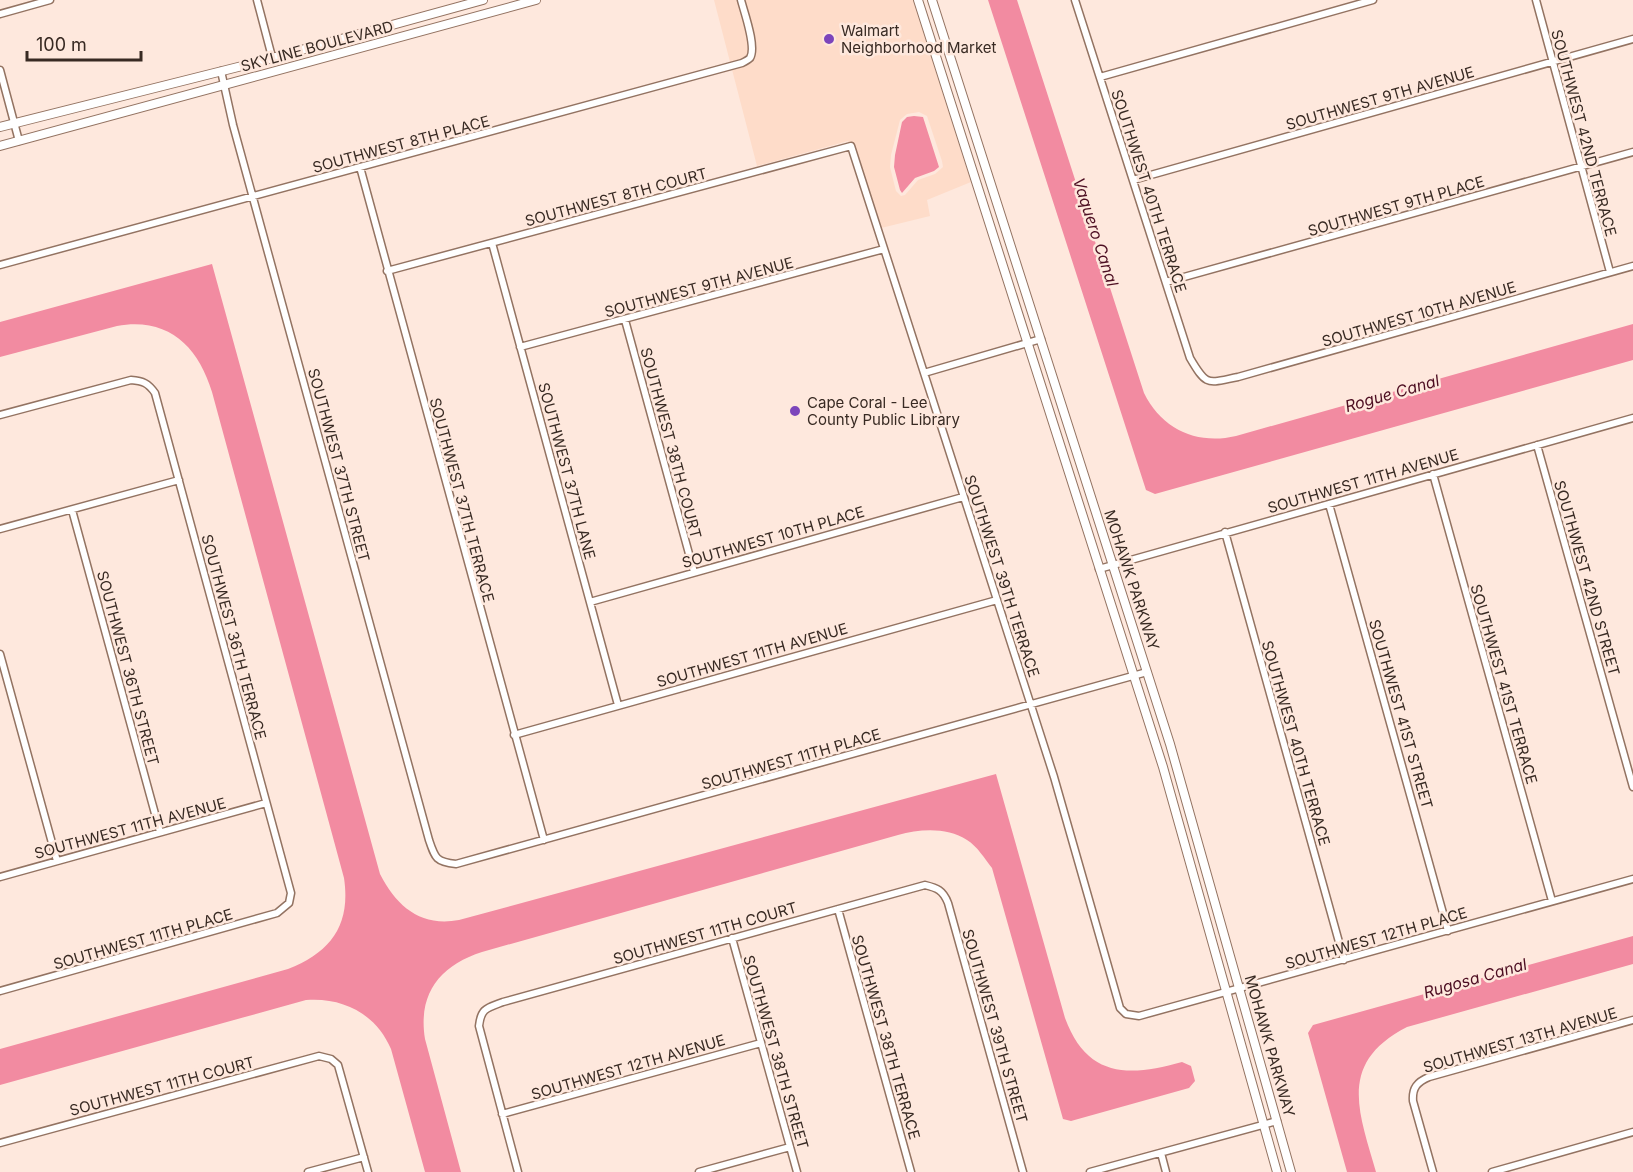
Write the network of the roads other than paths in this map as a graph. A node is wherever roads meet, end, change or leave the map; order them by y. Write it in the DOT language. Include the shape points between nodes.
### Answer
graph roads {
  1 [pos="50,0"];
  2 [pos="257,0"];
  3 [pos="483,0"];
  4 [pos="536,0"];
  5 [pos="741,0"];
  6 [pos="918,0"];
  7 [pos="932,0"];
  8 [pos="1075,0"];
  9 [pos="1373,0"];
  10 [pos="1536,0"];
  11 [pos="0,14"];
  12 [pos="1633,39"];
  13 [pos="272,57"];
  14 [pos="1553,62"];
  15 [pos="0,70"];
  16 [pos="221,71"];
  17 [pos="1100,77"];
  18 [pos="224,85"];
  19 [pos="15,123"];
  20 [pos="0,127"];
  21 [pos="19,141"];
  22 [pos="0,146"];
  23 [pos="851,146"];
  24 [pos="1633,152"];
  25 [pos="1581,166"];
  26 [pos="360,167"];
  27 [pos="1133,180"];
  28 [pos="253,196"];
  29 [pos="492,243"];
  30 [pos="884,249"];
  31 [pos="0,265"];
  32 [pos="1633,266"];
  33 [pos="387,271"];
  34 [pos="1610,272"];
  35 [pos="1166,282"];
  36 [pos="625,320"];
  37 [pos="1041,339"];
  38 [pos="1027,343"];
  39 [pos="520,347"];
  40 [pos="924,373"];
  41 [pos="1210,382"];
  42 [pos="0,415"];
  43 [pos="1633,418"];
  44 [pos="1537,445"];
  45 [pos="1433,474"];
  46 [pos="179,480"];
  47 [pos="963,497"];
  48 [pos="1329,504"];
  49 [pos="72,510"];
  50 [pos="0,529"];
  51 [pos="1225,532"];
  52 [pos="1113,565"];
  53 [pos="1099,569"];
  54 [pos="694,572"];
  55 [pos="997,600"];
  56 [pos="590,602"];
  57 [pos="0,654"];
  58 [pos="1147,672"];
  59 [pos="1134,676"];
  60 [pos="1030,704"];
  61 [pos="618,705"];
  62 [pos="514,735"];
  63 [pos="1633,787"];
  64 [pos="266,803"];
  65 [pos="160,832"];
  66 [pos="544,840"];
  67 [pos="57,861"];
  68 [pos="442,863"];
  69 [pos="0,877"];
  70 [pos="1633,879"];
  71 [pos="939,888"];
  72 [pos="1552,901"];
  73 [pos="289,903"];
  74 [pos="838,909"];
  75 [pos="1448,931"];
  76 [pos="732,938"];
  77 [pos="1344,960"];
  78 [pos="1240,990"];
  79 [pos="0,991"];
  80 [pos="1226,993"];
  81 [pos="1126,1014"];
  82 [pos="1633,1020"];
  83 [pos="761,1043"];
  84 [pos="502,1114"];
  85 [pos="1277,1121"];
  86 [pos="1263,1124"];
  87 [pos="1633,1132"];
  88 [pos="0,1143"];
  89 [pos="790,1148"];
  90 [pos="1161,1153"];
  91 [pos="364,1157"];
  92 [pos="308,1172"];
  93 [pos="368,1172"];
  94 [pos="518,1172"];
  95 [pos="699,1172"];
  96 [pos="797,1172"];
  97 [pos="911,1172"];
  98 [pos="1023,1172"];
  99 [pos="1090,1172"];
  100 [pos="1166,1172"];
  101 [pos="1276,1172"];
  102 [pos="1291,1172"];
  103 [pos="1433,1172"];
  104 [pos="1492,1172"];
  1 -- 11 [label="street"];
  2 -- 13 [label="street"];
  3 -- 13 [label="street, SKYLINE BOULEVARD"];
  4 -- 18 [label="street, SKYLINE BOULEVARD"];
  5 -- 26 [label="street, SOUTHWEST 8TH PLACE" via="752,43 749,59 742,63"];
  6 -- 38 [label="street, MOHAWK PARKWAY"];
  7 -- 37 [label="street, MOHAWK PARKWAY"];
  8 -- 17 [label="street, SOUTHWEST 40TH TERRACE"];
  9 -- 17 [label="street"];
  10 -- 14 [label="street, SOUTHWEST 42ND TERRACE"];
  12 -- 14 [label="street, SOUTHWEST 9TH AVENUE"];
  13 -- 16 [label="street, SKYLINE BOULEVARD"];
  14 -- 25 [label="street, SOUTHWEST 42ND TERRACE"];
  14 -- 27 [label="street, SOUTHWEST 9TH AVENUE"];
  15 -- 19 [label="street"];
  16 -- 18 [label="street, SOUTHWEST 37TH STREET"];
  16 -- 19 [label="street, SKYLINE BOULEVARD"];
  17 -- 27 [label="street, SOUTHWEST 40TH TERRACE"];
  18 -- 21 [label="street, SKYLINE BOULEVARD"];
  18 -- 28 [label="street, SOUTHWEST 37TH STREET"];
  19 -- 20 [label="street, SKYLINE BOULEVARD"];
  19 -- 21 [label="street"];
  21 -- 22 [label="street, SKYLINE BOULEVARD"];
  23 -- 29 [label="street, SOUTHWEST 8TH COURT"];
  23 -- 30 [label="street, SOUTHWEST 39TH TERRACE"];
  24 -- 25 [label="street, SOUTHWEST 9TH PLACE"];
  25 -- 34 [label="street, SOUTHWEST 42ND TERRACE"];
  25 -- 35 [label="street, SOUTHWEST 9TH PLACE"];
  26 -- 28 [label="street, SOUTHWEST 8TH PLACE"];
  26 -- 33 [label="street, SOUTHWEST 37TH TERRACE"];
  27 -- 35 [label="street, SOUTHWEST 40TH TERRACE"];
  28 -- 31 [label="street, SOUTHWEST 8TH PLACE"];
  28 -- 68 [label="street, SOUTHWEST 37TH STREET" via="429,840 435,857"];
  29 -- 33 [label="street, SOUTHWEST 8TH COURT"];
  29 -- 39 [label="street, SOUTHWEST 37TH LANE"];
  30 -- 36 [label="street, SOUTHWEST 9TH AVENUE"];
  30 -- 40 [label="street, SOUTHWEST 39TH TERRACE"];
  32 -- 34 [label="street, SOUTHWEST 10TH AVENUE"];
  33 -- 62 [label="street, SOUTHWEST 37TH TERRACE"];
  34 -- 41 [label="street, SOUTHWEST 10TH AVENUE"];
  35 -- 41 [label="street, SOUTHWEST 40TH TERRACE" via="1190,358 1202,378"];
  36 -- 39 [label="street, SOUTHWEST 9TH AVENUE"];
  36 -- 54 [label="street, SOUTHWEST 38TH COURT"];
  37 -- 38 [label="street"];
  37 -- 52 [label="street, MOHAWK PARKWAY"];
  38 -- 40 [label="street"];
  38 -- 53 [label="street, MOHAWK PARKWAY"];
  39 -- 56 [label="street, SOUTHWEST 37TH LANE"];
  40 -- 47 [label="street, SOUTHWEST 39TH TERRACE"];
  42 -- 46 [label="street, SOUTHWEST 36TH TERRACE" via="119,382 143,381 154,393"];
  43 -- 44 [label="street, SOUTHWEST 11TH AVENUE"];
  44 -- 45 [label="street, SOUTHWEST 11TH AVENUE"];
  44 -- 63 [label="street, SOUTHWEST 42ND STREET"];
  45 -- 48 [label="street, SOUTHWEST 11TH AVENUE"];
  45 -- 72 [label="street, SOUTHWEST 41ST TERRACE"];
  46 -- 49 [label="street"];
  46 -- 64 [label="street, SOUTHWEST 36TH TERRACE"];
  47 -- 54 [label="street, SOUTHWEST 10TH PLACE"];
  47 -- 55 [label="street, SOUTHWEST 39TH TERRACE"];
  48 -- 51 [label="street, SOUTHWEST 11TH AVENUE"];
  48 -- 75 [label="street, SOUTHWEST 41ST STREET"];
  49 -- 50 [label="street"];
  49 -- 65 [label="street, SOUTHWEST 36TH STREET"];
  51 -- 52 [label="street, SOUTHWEST 11TH AVENUE"];
  51 -- 77 [label="street, SOUTHWEST 40TH TERRACE"];
  52 -- 53 [label="street, SOUTHWEST 11TH AVENUE"];
  52 -- 58 [label="street, MOHAWK PARKWAY"];
  53 -- 59 [label="street, MOHAWK PARKWAY"];
  54 -- 56 [label="street, SOUTHWEST 10TH PLACE"];
  55 -- 60 [label="street, SOUTHWEST 39TH TERRACE"];
  55 -- 61 [label="street, SOUTHWEST 11TH AVENUE"];
  56 -- 61 [label="street, SOUTHWEST 37TH LANE"];
  57 -- 67 [label="street"];
  58 -- 59 [label="street, SOUTHWEST 11TH PLACE"];
  58 -- 78 [label="street, MOHAWK PARKWAY"];
  59 -- 60 [label="street, SOUTHWEST 11TH PLACE"];
  59 -- 80 [label="street, MOHAWK PARKWAY"];
  60 -- 66 [label="street, SOUTHWEST 11TH PLACE"];
  60 -- 81 [label="street, SOUTHWEST 39TH TERRACE" via="1120,1008"];
  61 -- 62 [label="street, SOUTHWEST 11TH AVENUE"];
  62 -- 66 [label="street, SOUTHWEST 37TH TERRACE"];
  64 -- 65 [label="street, SOUTHWEST 11TH AVENUE"];
  64 -- 73 [label="street, SOUTHWEST 36TH TERRACE" via="291,893"];
  65 -- 67 [label="street, SOUTHWEST 11TH AVENUE"];
  66 -- 68 [label="street, SOUTHWEST 11TH PLACE" via="456,864"];
  67 -- 69 [label="street, SOUTHWEST 11TH AVENUE"];
  70 -- 72 [label="street, SOUTHWEST 12TH PLACE"];
  71 -- 74 [label="street, SOUTHWEST 11TH COURT" via="925,885"];
  71 -- 98 [label="street, SOUTHWEST 39TH STREET" via="948,903"];
  72 -- 75 [label="street, SOUTHWEST 12TH PLACE"];
  73 -- 79 [label="street, SOUTHWEST 11TH PLACE" via="277,914"];
  74 -- 76 [label="street, SOUTHWEST 11TH COURT"];
  74 -- 97 [label="street, SOUTHWEST 38TH TERRACE"];
  75 -- 77 [label="street, SOUTHWEST 12TH PLACE"];
  76 -- 83 [label="street, SOUTHWEST 38TH STREET"];
  76 -- 84 [label="street, SOUTHWEST 11TH COURT" via="487,1008 480,1014 479,1026"];
  77 -- 78 [label="street, SOUTHWEST 12TH PLACE"];
  78 -- 80 [label="street, SOUTHWEST 12TH PLACE"];
  78 -- 85 [label="street, MOHAWK PARKWAY"];
  80 -- 81 [label="street, SOUTHWEST 12TH PLACE" via="1139,1016"];
  80 -- 86 [label="street, MOHAWK PARKWAY"];
  82 -- 103 [label="street, SOUTHWEST 13TH AVENUE" via="1429,1077 1416,1086 1413,1101"];
  83 -- 84 [label="street, SOUTHWEST 12TH AVENUE"];
  83 -- 89 [label="street, SOUTHWEST 38TH STREET"];
  84 -- 94 [label="street"];
  85 -- 86 [label="street"];
  85 -- 102 [label="street, MOHAWK PARKWAY"];
  86 -- 90 [label="street"];
  86 -- 101 [label="street, MOHAWK PARKWAY"];
  87 -- 104 [label="street"];
  88 -- 91 [label="street, SOUTHWEST 11TH COURT" via="319,1056 338,1065"];
  89 -- 95 [label="street"];
  89 -- 96 [label="street, SOUTHWEST 38TH STREET"];
  90 -- 99 [label="street"];
  90 -- 100 [label="street"];
  91 -- 92 [label="street"];
  91 -- 93 [label="street"];
}
